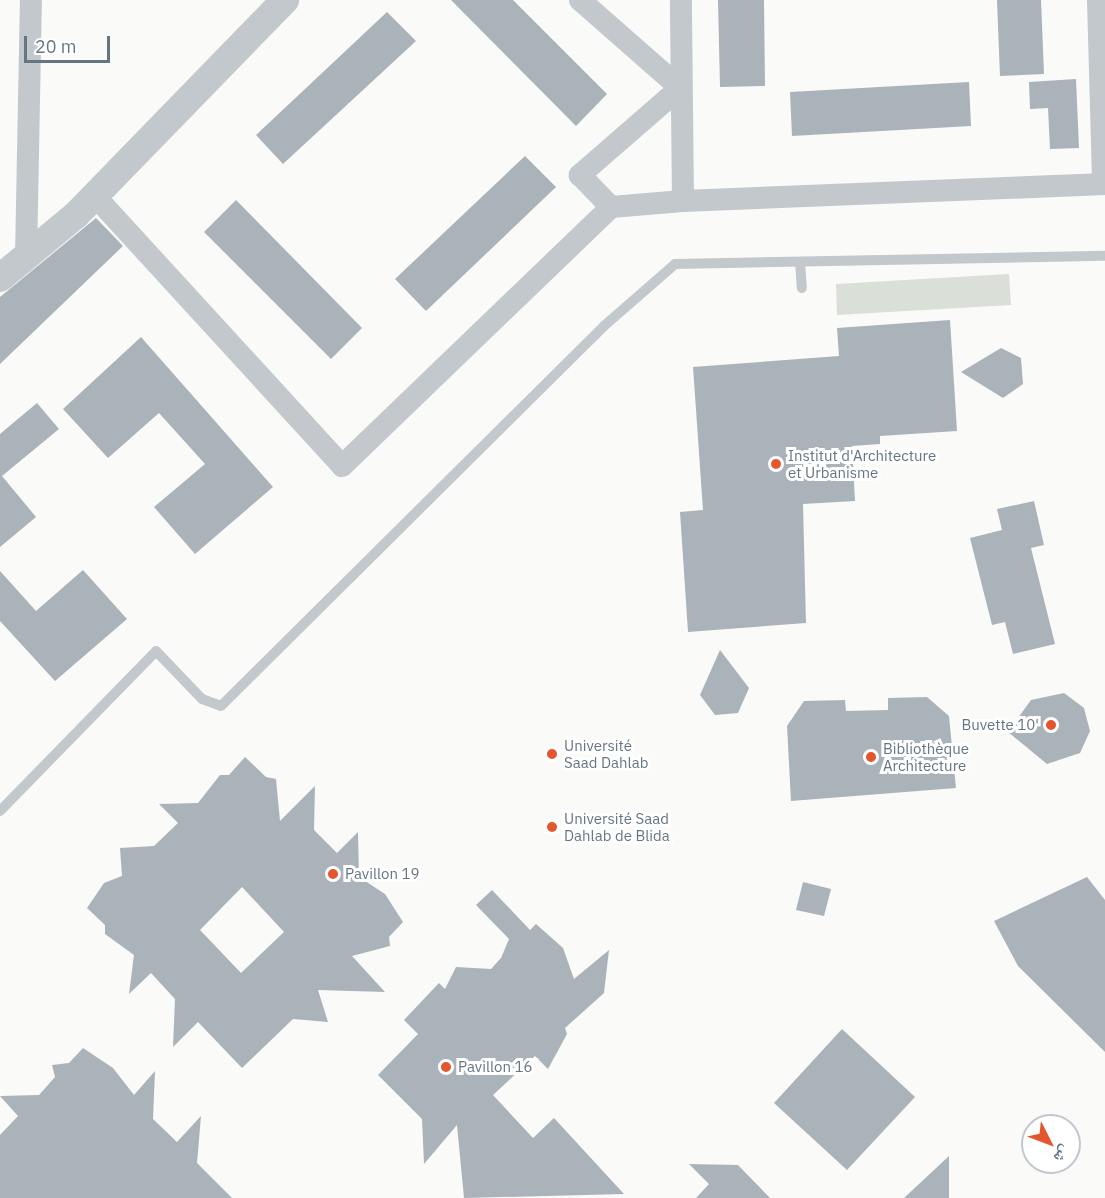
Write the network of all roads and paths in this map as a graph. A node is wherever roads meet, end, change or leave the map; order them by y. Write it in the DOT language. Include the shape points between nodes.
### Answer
graph roads {
  1 [pos="30,0"];
  2 [pos="285,0"];
  3 [pos="580,0"];
  4 [pos="681,0"];
  5 [pos="1098,0"];
  6 [pos="680,88"];
  7 [pos="1104,184"];
  8 [pos="94,195"];
  9 [pos="683,201"];
  10 [pos="612,207"];
  11 [pos="1105,256"];
  12 [pos="26,257"];
  13 [pos="800,262"];
  14 [pos="0,278"];
  15 [pos="802,288"];
  16 [pos="0,811"];
  1 -- 12 [label="street"];
  2 -- 8 [label="street"];
  3 -- 6 [label="street"];
  4 -- 6 [label="street"];
  5 -- 7 [label="street"];
  6 -- 9 [label="street"];
  6 -- 10 [label="street" via="580,175"];
  7 -- 9 [label="street"];
  8 -- 10 [label="street" via="342,466"];
  8 -- 12 [label="street"];
  9 -- 10 [label="street"];
  11 -- 13 [label="lane"];
  12 -- 14 [label="street"];
  13 -- 15 [label="lane"];
  13 -- 16 [label="lane" via="675,264 604,326 221,706 202,699 156,651"];
}
